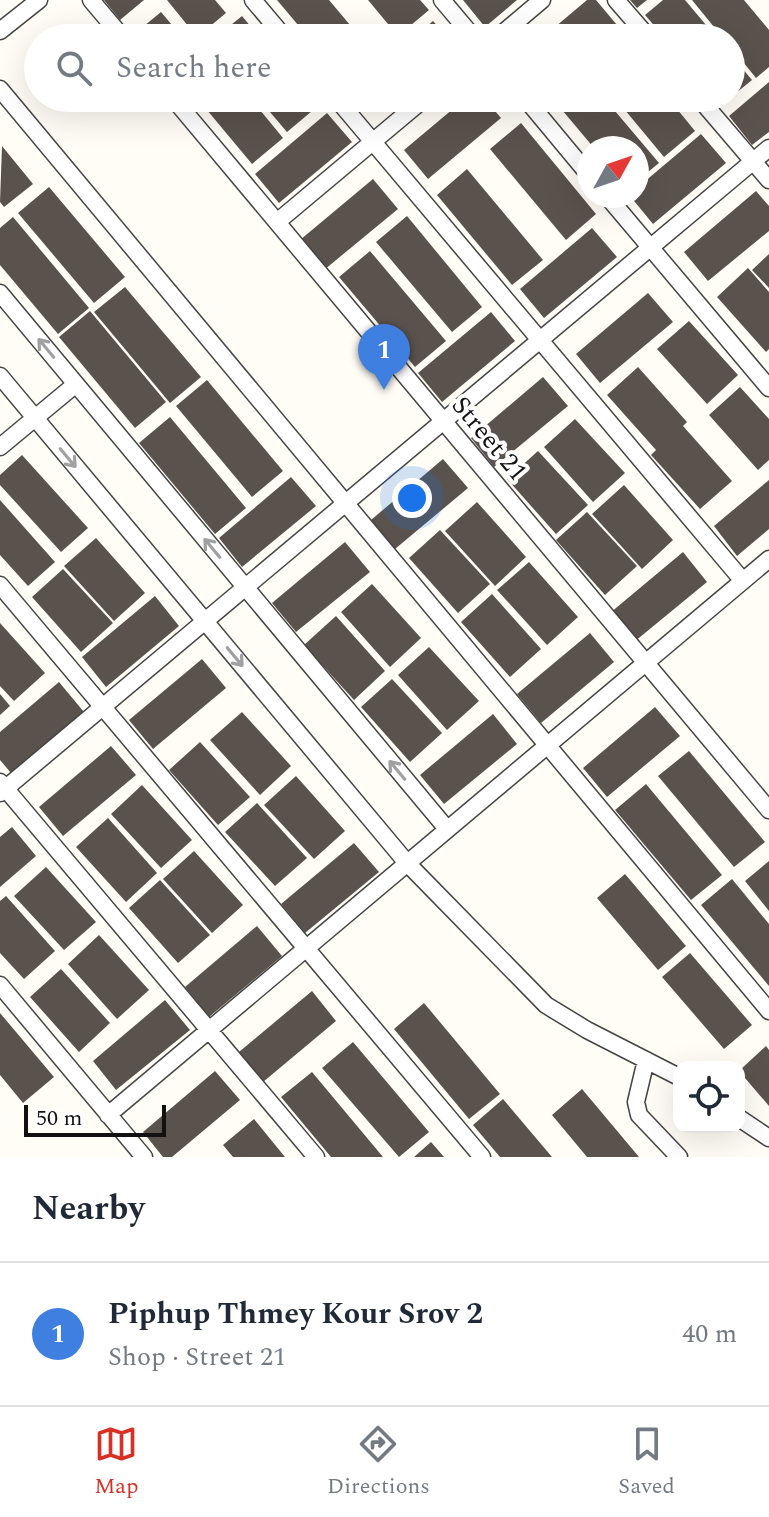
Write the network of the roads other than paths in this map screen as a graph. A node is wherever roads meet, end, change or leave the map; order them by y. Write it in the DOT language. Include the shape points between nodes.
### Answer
graph roads {
  1 [pos="39,0"];
  2 [pos="91,0"];
  3 [pos="253,0"];
  4 [pos="442,0"];
  5 [pos="542,0"];
  6 [pos="616,0"];
  7 [pos="111,24"];
  8 [pos="273,24"];
  9 [pos="462,24"];
  10 [pos="514,24"];
  11 [pos="637,24"];
  12 [pos="0,31"];
  13 [pos="0,89"];
  14 [pos="185,112"];
  15 [pos="348,112"];
  16 [pos="408,112"];
  17 [pos="537,112"];
  18 [pos="711,112"];
  19 [pos="373,142"];
  20 [pos="769,148"];
  21 [pos="577,161"];
  22 [pos="753,161"];
  23 [pos="769,180"];
  24 [pos="617,208"];
  25 [pos="277,222"];
  26 [pos="650,247"];
  27 [pos="0,293"];
  28 [pos="540,340"];
  29 [pos="0,376"];
  30 [pos="76,384"];
  31 [pos="769,388"];
  32 [pos="35,418"];
  33 [pos="444,421"];
  34 [pos="0,447"];
  35 [pos="346,503"];
  36 [pos="769,559"];
  37 [pos="743,581"];
  38 [pos="0,585"];
  39 [pos="245,588"];
  40 [pos="204,621"];
  41 [pos="646,662"];
  42 [pos="102,707"];
  43 [pos="548,745"];
  44 [pos="2,788"];
  45 [pos="769,810"];
  46 [pos="447,829"];
  47 [pos="407,863"];
  48 [pos="305,947"];
  49 [pos="0,985"];
  50 [pos="769,1011"];
  51 [pos="209,1030"];
  52 [pos="646,1060"];
  53 [pos="673,1074"];
  54 [pos="108,1115"];
  55 [pos="745,1122"];
  56 [pos="769,1138"];
  57 [pos="144,1157"];
  58 [pos="316,1157"];
  59 [pos="482,1157"];
  60 [pos="679,1157"];
  1 -- 12 [label="street"];
  2 -- 7 [label="street"];
  3 -- 8 [label="street"];
  4 -- 9 [label="street"];
  5 -- 10 [label="street"];
  6 -- 11 [label="street"];
  13 -- 35 [label="street"];
  14 -- 25 [label="street, Street 21"];
  15 -- 19 [label="street"];
  16 -- 19 [label="street"];
  17 -- 21 [label="street"];
  18 -- 22 [label="street"];
  19 -- 25 [label="street"];
  19 -- 28 [label="street"];
  20 -- 22 [label="street"];
  22 -- 23 [label="street"];
  22 -- 26 [label="street"];
  24 -- 26 [label="street"];
  25 -- 33 [label="street, Street 21"];
  26 -- 28 [label="street"];
  26 -- 31 [label="street"];
  30 -- 27 [label="street, one-way"];
  28 -- 33 [label="street"];
  28 -- 37 [label="street"];
  29 -- 32 [label="street"];
  30 -- 32 [label="street"];
  39 -- 30 [label="street, one-way"];
  32 -- 34 [label="street"];
  32 -- 40 [label="street, one-way"];
  33 -- 35 [label="street"];
  33 -- 41 [label="street, Street 21"];
  35 -- 39 [label="street"];
  35 -- 43 [label="street"];
  36 -- 37 [label="street"];
  37 -- 41 [label="street"];
  38 -- 42 [label="street"];
  39 -- 40 [label="street"];
  46 -- 39 [label="street, one-way"];
  40 -- 42 [label="street"];
  40 -- 47 [label="street, one-way"];
  41 -- 43 [label="street"];
  41 -- 45 [label="street, Street 21"];
  42 -- 44 [label="street"];
  42 -- 48 [label="street"];
  43 -- 46 [label="street"];
  43 -- 50 [label="street"];
  44 -- 51 [label="street"];
  46 -- 47 [label="street"];
  47 -- 48 [label="street"];
  47 -- 52 [label="street" via="546,1005"];
  48 -- 51 [label="street"];
  48 -- 59 [label="street"];
  49 -- 54 [label="street"];
  51 -- 54 [label="street"];
  51 -- 58 [label="street"];
  52 -- 53 [label="street"];
  52 -- 60 [label="street" via="636,1102 639,1115"];
  54 -- 57 [label="street"];
  55 -- 56 [label="street"];
}
